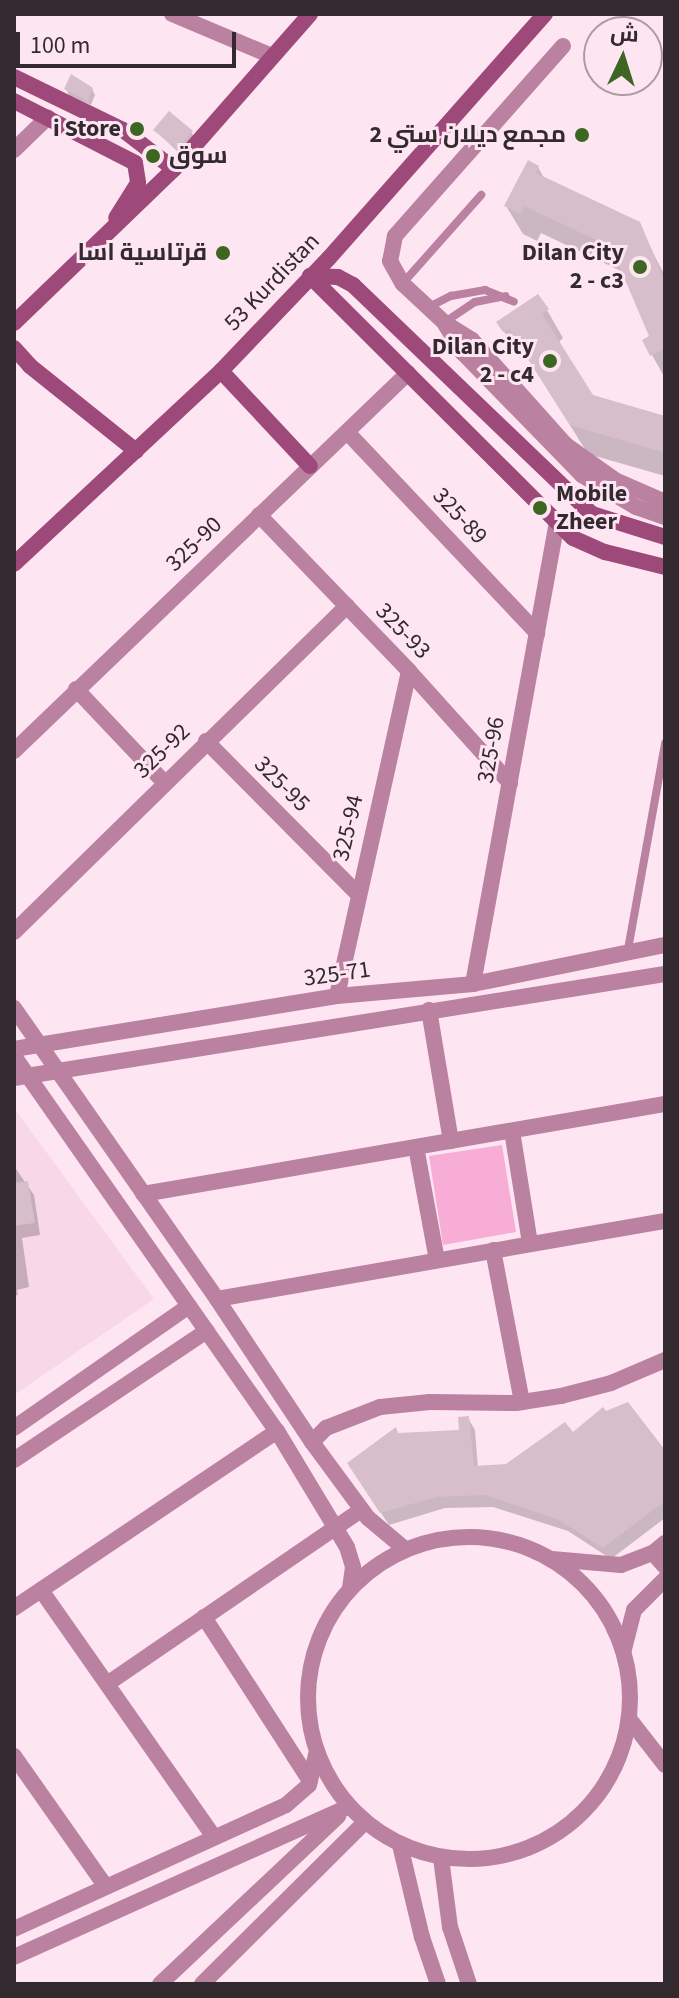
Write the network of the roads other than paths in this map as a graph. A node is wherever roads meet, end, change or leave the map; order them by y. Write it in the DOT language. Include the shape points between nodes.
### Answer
graph roads {
  1 [pos="172,14"];
  2 [pos="310,14"];
  3 [pos="545,14"];
  4 [pos="563,46"];
  5 [pos="272,56"];
  6 [pos="14,77"];
  7 [pos="14,101"];
  8 [pos="48,117"];
  9 [pos="123,130"];
  10 [pos="110,147"];
  11 [pos="14,150"];
  12 [pos="174,169"];
  13 [pos="481,195"];
  14 [pos="113,229"];
  15 [pos="310,276"];
  16 [pos="403,284"];
  17 [pos="428,307"];
  18 [pos="14,323"];
  19 [pos="445,323"];
  20 [pos="14,348"];
  21 [pos="221,371"];
  22 [pos="408,373"];
  23 [pos="347,432"];
  24 [pos="136,451"];
  25 [pos="310,466"];
  26 [pos="665,502"];
  27 [pos="259,515"];
  28 [pos="665,517"];
  29 [pos="557,524"];
  30 [pos="665,537"];
  31 [pos="14,564"];
  32 [pos="665,567"];
  33 [pos="347,606"];
  34 [pos="537,633"];
  35 [pos="409,671"];
  36 [pos="76,689"];
  37 [pos="206,741"];
  38 [pos="665,743"];
  39 [pos="14,751"];
  40 [pos="164,782"];
  41 [pos="510,783"];
  42 [pos="358,894"];
  43 [pos="14,932"];
  44 [pos="665,945"];
  45 [pos="626,956"];
  46 [pos="665,974"];
  47 [pos="473,984"];
  48 [pos="337,996"];
  49 [pos="14,1008"];
  50 [pos="429,1010"];
  51 [pos="41,1045"];
  52 [pos="14,1049"];
  53 [pos="14,1056"];
  54 [pos="57,1070"];
  55 [pos="21,1077"];
  56 [pos="665,1104"];
  57 [pos="512,1131"];
  58 [pos="451,1141"];
  59 [pos="416,1147"];
  60 [pos="143,1194"];
  61 [pos="665,1221"];
  62 [pos="530,1243"];
  63 [pos="493,1250"];
  64 [pos="437,1260"];
  65 [pos="217,1299"];
  66 [pos="189,1306"];
  67 [pos="207,1331"];
  68 [pos="665,1360"];
  69 [pos="522,1402"];
  70 [pos="14,1428"];
  71 [pos="277,1431"];
  72 [pos="312,1442"];
  73 [pos="14,1460"];
  74 [pos="361,1510"];
  75 [pos="335,1527"];
  76 [pos="659,1548"];
  77 [pos="405,1549"];
  78 [pos="552,1559"];
  79 [pos="665,1567"];
  80 [pos="665,1579"];
  81 [pos="350,1588"];
  82 [pos="41,1590"];
  83 [pos="14,1608"];
  84 [pos="204,1617"];
  85 [pos="624,1649"];
  86 [pos="107,1684"];
  87 [pos="630,1720"];
  88 [pos="316,1752"];
  89 [pos="14,1756"];
  90 [pos="665,1765"];
  91 [pos="310,1781"];
  92 [pos="348,1807"];
  93 [pos="365,1822"];
  94 [pos="214,1837"];
  95 [pos="400,1845"];
  96 [pos="441,1858"];
  97 [pos="106,1887"];
  98 [pos="450,1927"];
  99 [pos="14,1929"];
  100 [pos="422,1937"];
  101 [pos="14,1957"];
  102 [pos="160,1984"];
  103 [pos="202,1984"];
  104 [pos="438,1984"];
  105 [pos="469,1984"];
  1 -- 5 [label="street"];
  2 -- 5 [label="main road"];
  3 -- 15 [label="main road, 53 Kurdistan"];
  4 -- 16 [label="street" via="395,236 390,261"];
  5 -- 12 [label="main road"];
  6 -- 9 [label="main road"];
  7 -- 8 [label="main road"];
  8 -- 10 [label="main road"];
  8 -- 11 [label="street"];
  9 -- 10 [label="main road" via="121,142"];
  9 -- 12 [label="main road"];
  10 -- 14 [label="main road" via="135,163 139,178"];
  12 -- 14 [label="main road"];
  13 -- 16 [label="lane"];
  14 -- 18 [label="main road"];
  15 -- 21 [label="main road, 53 Kurdistan"];
  15 -- 22 [label="main road"];
  15 -- 30 [label="main road" via="338,277 353,285 592,514"];
  16 -- 17 [label="street"];
  17 -- 19 [label="street"];
  17 -- 19 [label="lane" via="485,290 510,299 475,302"];
  19 -- 26 [label="street" via="472,340 566,445 615,480"];
  19 -- 28 [label="street" via="462,352 582,475 622,500"];
  20 -- 24 [label="main road"];
  21 -- 24 [label="main road, 53 Kurdistan"];
  21 -- 25 [label="main road"];
  22 -- 23 [label="street, 325-90"];
  22 -- 29 [label="main road"];
  23 -- 25 [label="street, 325-90"];
  23 -- 34 [label="street, 325-89"];
  24 -- 31 [label="main road, 53 Kurdistan"];
  25 -- 27 [label="street, 325-90"];
  27 -- 33 [label="street, 325-93"];
  27 -- 36 [label="street, 325-90"];
  29 -- 32 [label="main road" via="573,538 605,552"];
  29 -- 34 [label="street, 325-96"];
  33 -- 35 [label="street, 325-93"];
  33 -- 37 [label="street, 325-92"];
  34 -- 41 [label="street, 325-96"];
  35 -- 41 [label="street, 325-93"];
  35 -- 42 [label="street, 325-94"];
  36 -- 39 [label="street, 325-90"];
  36 -- 40 [label="street"];
  37 -- 40 [label="street, 325-92"];
  37 -- 42 [label="street, 325-95"];
  38 -- 45 [label="lane"];
  40 -- 43 [label="street, 325-92"];
  41 -- 47 [label="street, 325-96"];
  42 -- 48 [label="street, 325-94"];
  44 -- 45 [label="street, 325-71"];
  45 -- 47 [label="street, 325-71"];
  46 -- 50 [label="street, 325-71"];
  47 -- 48 [label="street, 325-71"];
  48 -- 51 [label="street, 325-71"];
  49 -- 51 [label="street"];
  50 -- 54 [label="street, 325-71"];
  50 -- 58 [label="street"];
  51 -- 52 [label="street, 325-71"];
  51 -- 54 [label="street"];
  53 -- 55 [label="street"];
  54 -- 55 [label="street, 325-71"];
  54 -- 60 [label="street"];
  55 -- 66 [label="street"];
  56 -- 57 [label="street"];
  57 -- 58 [label="street"];
  57 -- 62 [label="street"];
  58 -- 59 [label="street"];
  59 -- 60 [label="street"];
  59 -- 64 [label="street"];
  60 -- 65 [label="street"];
  61 -- 62 [label="street"];
  62 -- 63 [label="street"];
  63 -- 64 [label="street"];
  63 -- 69 [label="street"];
  64 -- 65 [label="street"];
  65 -- 72 [label="street"];
  66 -- 67 [label="street"];
  66 -- 70 [label="street"];
  67 -- 71 [label="street"];
  67 -- 73 [label="street"];
  68 -- 69 [label="street" via="611,1383"];
  69 -- 72 [label="street" via="380,1407 326,1428"];
  71 -- 75 [label="street"];
  71 -- 82 [label="street"];
  72 -- 74 [label="street"];
  74 -- 75 [label="street"];
  74 -- 77 [label="street"];
  75 -- 81 [label="street" via="353,1567"];
  75 -- 84 [label="street"];
  76 -- 78 [label="street" via="621,1565"];
  76 -- 79 [label="street"];
  77 -- 78 [label="street" via="454,1537 505,1540"];
  77 -- 81 [label="street"];
  78 -- 85 [label="street" via="608,1613"];
  80 -- 85 [label="street" via="634,1610"];
  81 -- 88 [label="street" via="325,1624 310,1665 307,1709"];
  82 -- 83 [label="street"];
  82 -- 86 [label="street"];
  84 -- 86 [label="street"];
  84 -- 91 [label="street"];
  85 -- 87 [label="street" via="631,1684"];
  86 -- 94 [label="street"];
  87 -- 90 [label="street"];
  87 -- 96 [label="street" via="615,1770 585,1812 543,1843 493,1859"];
  88 -- 91 [label="street"];
  88 -- 92 [label="street"];
  89 -- 97 [label="street"];
  91 -- 94 [label="street" via="286,1805"];
  92 -- 93 [label="street"];
  92 -- 101 [label="street"];
  92 -- 102 [label="street"];
  93 -- 95 [label="street"];
  93 -- 103 [label="street"];
  94 -- 97 [label="street"];
  95 -- 96 [label="street"];
  95 -- 100 [label="street"];
  96 -- 98 [label="street"];
  97 -- 99 [label="street"];
  98 -- 100 [label="street"];
  98 -- 105 [label="street"];
  100 -- 104 [label="street"];
}
